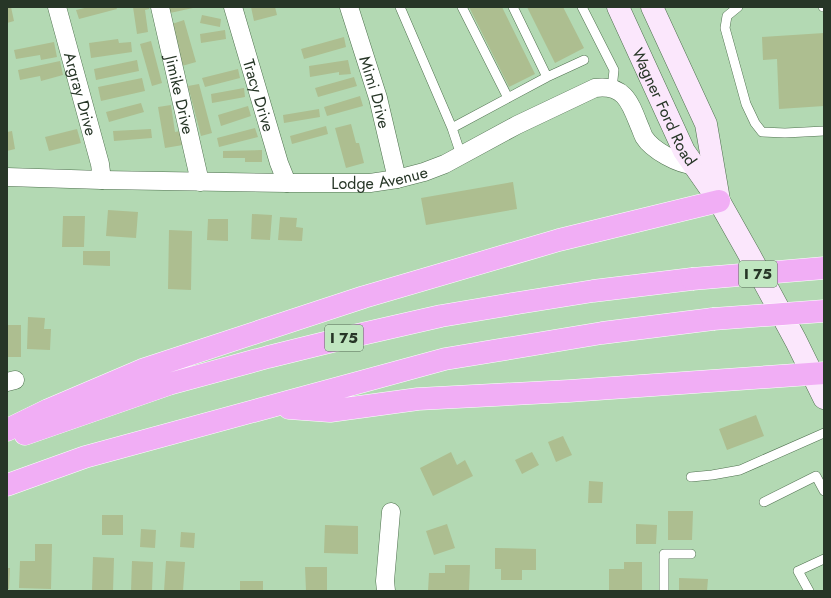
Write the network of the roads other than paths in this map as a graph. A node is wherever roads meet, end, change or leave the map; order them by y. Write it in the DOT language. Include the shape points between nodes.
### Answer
graph roads {
  1 [pos="57,7"];
  2 [pos="160,7"];
  3 [pos="233,7"];
  4 [pos="349,7"];
  5 [pos="400,7"];
  6 [pos="462,7"];
  7 [pos="513,7"];
  8 [pos="582,7"];
  9 [pos="618,7"];
  10 [pos="638,7"];
  11 [pos="652,7"];
  12 [pos="738,7"];
  13 [pos="584,60"];
  14 [pos="547,77"];
  15 [pos="612,89"];
  16 [pos="508,98"];
  17 [pos="673,126"];
  18 [pos="452,128"];
  19 [pos="824,131"];
  20 [pos="461,155"];
  21 [pos="694,165"];
  22 [pos="7,177"];
  23 [pos="397,179"];
  24 [pos="102,180"];
  25 [pos="200,182"];
  26 [pos="287,183"];
  27 [pos="719,201"];
  28 [pos="824,268"];
  29 [pos="824,311"];
  30 [pos="818,373"];
  31 [pos="824,398"];
  32 [pos="273,406"];
  33 [pos="7,430"];
  34 [pos="824,433"];
  35 [pos="7,441"];
  36 [pos="691,477"];
  37 [pos="7,485"];
  38 [pos="824,491"];
  39 [pos="764,502"];
  40 [pos="391,512"];
  41 [pos="691,554"];
  42 [pos="824,558"];
  43 [pos="386,591"];
  44 [pos="664,591"];
  45 [pos="809,591"];
  1 -- 24 [label="street, Argray Drive" via="100,164"];
  2 -- 25 [label="street, Jimike Drive"];
  3 -- 26 [label="street, Tracy Drive"];
  4 -- 23 [label="street, Mimi Drive" via="378,98"];
  5 -- 18 [label="lane"];
  6 -- 16 [label="lane"];
  7 -- 14 [label="lane"];
  8 -- 15 [label="lane" via="614,70"];
  9 -- 17 [label="main road, Wagner Ford Road"];
  10 -- 17 [label="main road" via="663,60"];
  11 -- 27 [label="main road, Wagner Ford Road" via="706,124"];
  12 -- 19 [label="lane" via="726,16 725,28 746,104 755,123 762,132"];
  13 -- 14 [label="lane"];
  14 -- 16 [label="lane"];
  15 -- 20 [label="street, Lodge Avenue" via="595,88"];
  15 -- 21 [label="street" via="625,96 644,138 654,148 671,158"];
  16 -- 18 [label="lane"];
  17 -- 21 [label="main road, Wagner Ford Road" via="684,151"];
  18 -- 20 [label="lane"];
  20 -- 23 [label="street, Lodge Avenue" via="424,172"];
  21 -- 27 [label="main road, Wagner Ford Road"];
  22 -- 24 [label="street, Lodge Avenue"];
  23 -- 26 [label="street, Lodge Avenue" via="370,183"];
  24 -- 25 [label="street, Lodge Avenue"];
  25 -- 26 [label="street, Lodge Avenue"];
  27 -- 30 [label="main road, Wagner Ford Road"];
  27 -- 33 [label="highway" via="559,240 364,297 142,370"];
  28 -- 35 [label="highway, I 75, bridge" via="692,279 593,291 441,316 349,336 169,384"];
  29 -- 32 [label="highway, bridge" via="713,319 524,345 446,359"];
  30 -- 31 [label="main road, Wagner Ford Road"];
  30 -- 32 [label="highway" via="418,399 330,411"];
  32 -- 37 [label="highway" via="85,457"];
  34 -- 36 [label="lane" via="740,470"];
  38 -- 39 [label="lane" via="816,476"];
  40 -- 43 [label="street"];
  41 -- 44 [label="lane" via="664,554"];
  42 -- 45 [label="lane" via="798,571"];
}
